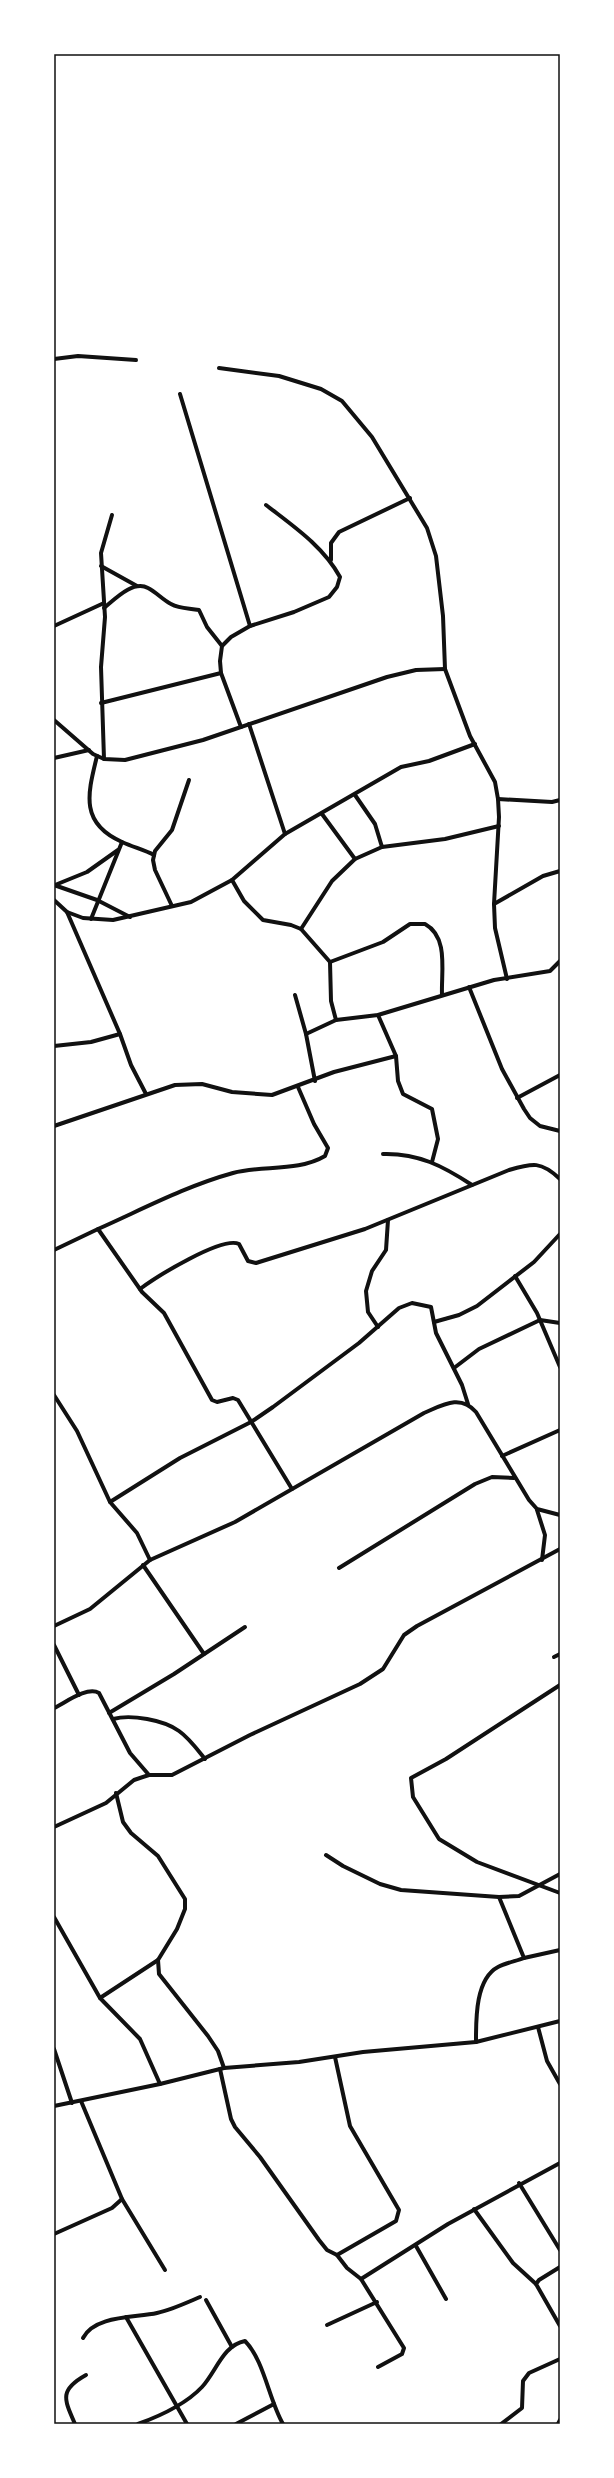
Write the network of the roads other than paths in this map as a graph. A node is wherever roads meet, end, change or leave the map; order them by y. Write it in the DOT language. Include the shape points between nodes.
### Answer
graph roads {
  1 [pos="54,359"];
  2 [pos="136,360"];
  3 [pos="219,368"];
  4 [pos="180,394"];
  5 [pos="410,498"];
  6 [pos="266,505"];
  7 [pos="112,515"];
  8 [pos="331,561"];
  9 [pos="101,566"];
  10 [pos="138,586"];
  11 [pos="104,606"];
  12 [pos="54,626"];
  13 [pos="250,626"];
  14 [pos="222,646"];
  15 [pos="445,669"];
  16 [pos="221,672"];
  17 [pos="101,703"];
  18 [pos="54,720"];
  19 [pos="249,724"];
  20 [pos="241,727"];
  21 [pos="475,744"];
  22 [pos="89,750"];
  23 [pos="96,756"];
  24 [pos="54,758"];
  25 [pos="104,759"];
  26 [pos="190,780"];
  27 [pos="355,795"];
  28 [pos="498,799"];
  29 [pos="560,800"];
  30 [pos="322,814"];
  31 [pos="499,826"];
  32 [pos="285,834"];
  33 [pos="122,842"];
  34 [pos="382,847"];
  35 [pos="119,849"];
  36 [pos="154,855"];
  37 [pos="355,859"];
  38 [pos="560,871"];
  39 [pos="232,880"];
  40 [pos="54,885"];
  41 [pos="54,900"];
  42 [pos="97,900"];
  43 [pos="494,904"];
  44 [pos="172,906"];
  45 [pos="67,912"];
  46 [pos="130,918"];
  47 [pos="91,919"];
  48 [pos="301,929"];
  49 [pos="330,962"];
  50 [pos="560,962"];
  51 [pos="507,979"];
  52 [pos="469,987"];
  53 [pos="295,995"];
  54 [pos="442,995"];
  55 [pos="378,1015"];
  56 [pos="336,1020"];
  57 [pos="120,1034"];
  58 [pos="306,1034"];
  59 [pos="54,1046"];
  60 [pos="396,1056"];
  61 [pos="560,1075"];
  62 [pos="315,1081"];
  63 [pos="298,1087"];
  64 [pos="146,1094"];
  65 [pos="517,1098"];
  66 [pos="54,1126"];
  67 [pos="560,1130"];
  68 [pos="383,1154"];
  69 [pos="432,1162"];
  70 [pos="560,1179"];
  71 [pos="472,1184"];
  72 [pos="388,1220"];
  73 [pos="98,1229"];
  74 [pos="560,1234"];
  75 [pos="54,1250"];
  76 [pos="515,1276"];
  77 [pos="140,1289"];
  78 [pos="540,1320"];
  79 [pos="434,1322"];
  80 [pos="560,1324"];
  81 [pos="378,1327"];
  82 [pos="560,1367"];
  83 [pos="454,1368"];
  84 [pos="54,1395"];
  85 [pos="468,1404"];
  86 [pos="251,1422"];
  87 [pos="560,1430"];
  88 [pos="502,1456"];
  89 [pos="514,1478"];
  90 [pos="292,1489"];
  91 [pos="110,1502"];
  92 [pos="537,1509"];
  93 [pos="560,1515"];
  94 [pos="560,1550"];
  95 [pos="150,1560"];
  96 [pos="542,1560"];
  97 [pos="143,1565"];
  98 [pos="338,1568"];
  99 [pos="54,1626"];
  100 [pos="245,1627"];
  101 [pos="54,1645"];
  102 [pos="204,1654"];
  103 [pos="560,1654"];
  104 [pos="554,1657"];
  105 [pos="560,1685"];
  106 [pos="79,1695"];
  107 [pos="54,1708"];
  108 [pos="109,1713"];
  109 [pos="113,1719"];
  110 [pos="205,1758"];
  111 [pos="149,1776"];
  112 [pos="116,1793"];
  113 [pos="54,1827"];
  114 [pos="326,1855"];
  115 [pos="560,1874"];
  116 [pos="541,1884"];
  117 [pos="560,1893"];
  118 [pos="499,1897"];
  119 [pos="54,1917"];
  120 [pos="560,1950"];
  121 [pos="524,1958"];
  122 [pos="158,1960"];
  123 [pos="100,1998"];
  124 [pos="560,2021"];
  125 [pos="538,2027"];
  126 [pos="476,2042"];
  127 [pos="54,2049"];
  128 [pos="335,2057"];
  129 [pos="222,2068"];
  130 [pos="160,2084"];
  131 [pos="560,2084"];
  132 [pos="81,2101"];
  133 [pos="72,2103"];
  134 [pos="54,2106"];
  135 [pos="560,2163"];
  136 [pos="519,2183"];
  137 [pos="122,2199"];
  138 [pos="474,2209"];
  139 [pos="54,2234"];
  140 [pos="416,2246"];
  141 [pos="560,2250"];
  142 [pos="337,2255"];
  143 [pos="560,2267"];
  144 [pos="165,2270"];
  145 [pos="361,2279"];
  146 [pos="536,2284"];
  147 [pos="200,2297"];
  148 [pos="446,2299"];
  149 [pos="206,2300"];
  150 [pos="377,2302"];
  151 [pos="126,2317"];
  152 [pos="327,2325"];
  153 [pos="560,2326"];
  154 [pos="83,2338"];
  155 [pos="232,2347"];
  156 [pos="560,2359"];
  157 [pos="378,2367"];
  158 [pos="86,2375"];
  159 [pos="274,2404"];
  160 [pos="176,2407"];
  161 [pos="560,2420"];
  162 [pos="75,2424"];
  163 [pos="138,2424"];
  164 [pos="187,2424"];
  165 [pos="236,2424"];
  166 [pos="283,2424"];
  167 [pos="501,2424"];
  168 [pos="558,2424"];
  1 -- 2 [label="street" via="78,356"];
  3 -- 5 [label="street" via="279,376 321,389 342,401 372,437"];
  4 -- 13 [label="street"];
  5 -- 8 [label="street" via="339,532 331,543"];
  5 -- 15 [label="street" via="427,528 436,556 443,616"];
  6 -- 8 [label="street"];
  7 -- 9 [label="street" via="103,543"];
  8 -- 13 [label="street" via="340,577 337,587 329,596 294,612"];
  9 -- 10 [label="street"];
  9 -- 11 [label="street"];
  10 -- 11 [label="street"];
  10 -- 14 [label="street" via="147,587 184,609 199,610 207,627"];
  11 -- 12 [label="street"];
  11 -- 17 [label="street"];
  13 -- 14 [label="street"];
  14 -- 16 [label="street"];
  15 -- 19 [label="street" via="416,670 387,677"];
  15 -- 21 [label="street"];
  16 -- 17 [label="street"];
  16 -- 20 [label="street"];
  17 -- 25 [label="street"];
  18 -- 22 [label="street"];
  19 -- 20 [label="street"];
  19 -- 32 [label="street"];
  20 -- 25 [label="street" via="137,758"];
  21 -- 27 [label="street" via="401,767"];
  21 -- 28 [label="street" via="495,782"];
  22 -- 23 [label="street"];
  22 -- 24 [label="street"];
  23 -- 25 [label="street"];
  23 -- 33 [label="street" via="88,805 93,817 106,831"];
  26 -- 36 [label="street" via="172,830 160,843"];
  27 -- 30 [label="street"];
  27 -- 34 [label="street" via="375,824"];
  28 -- 29 [label="street" via="552,802"];
  28 -- 31 [label="street"];
  30 -- 32 [label="street"];
  30 -- 37 [label="street"];
  31 -- 34 [label="street" via="445,839"];
  31 -- 43 [label="street"];
  32 -- 39 [label="street"];
  33 -- 35 [label="street"];
  33 -- 36 [label="street"];
  34 -- 37 [label="street"];
  35 -- 40 [label="street" via="87,872"];
  35 -- 42 [label="street"];
  36 -- 44 [label="street" via="155,870"];
  37 -- 48 [label="street" via="332,881 314,905"];
  38 -- 43 [label="street" via="538,878"];
  39 -- 44 [label="street" via="191,902"];
  39 -- 48 [label="street" via="244,901 262,920"];
  40 -- 42 [label="street"];
  41 -- 45 [label="street"];
  42 -- 46 [label="street"];
  42 -- 47 [label="street"];
  43 -- 51 [label="street" via="496,928"];
  44 -- 46 [label="street"];
  45 -- 47 [label="street"];
  45 -- 57 [label="street"];
  46 -- 47 [label="street"];
  48 -- 49 [label="street"];
  49 -- 54 [label="street" via="383,942 410,924 425,924 437,934 441,943"];
  49 -- 56 [label="street" via="331,1001"];
  50 -- 51 [label="street" via="550,971"];
  51 -- 52 [label="street"];
  52 -- 54 [label="street"];
  52 -- 65 [label="street"];
  53 -- 58 [label="street"];
  54 -- 55 [label="street"];
  55 -- 56 [label="street"];
  55 -- 60 [label="street"];
  56 -- 58 [label="street"];
  57 -- 59 [label="street" via="91,1042"];
  57 -- 64 [label="street" via="130,1065"];
  58 -- 62 [label="street"];
  60 -- 62 [label="street" via="364,1063"];
  60 -- 69 [label="street" via="398,1081 403,1094 432,1110 438,1139"];
  61 -- 65 [label="street"];
  62 -- 63 [label="street"];
  63 -- 64 [label="street" via="272,1095 260,1095 187,1083"];
  63 -- 73 [label="street" via="328,1148 325,1156 289,1166 237,1172 216,1178"];
  64 -- 66 [label="street"];
  65 -- 67 [label="street" via="534,1122 540,1126"];
  68 -- 69 [label="street" via="402,1154"];
  69 -- 71 [label="street"];
  70 -- 71 [label="street" via="541,1165 528,1164"];
  71 -- 72 [label="street"];
  72 -- 77 [label="street" via="256,1263 248,1261 239,1244 230,1242 184,1261"];
  72 -- 81 [label="street" via="386,1250 372,1271 366,1292 368,1312"];
  73 -- 75 [label="street"];
  73 -- 77 [label="street"];
  74 -- 76 [label="street" via="546,1251"];
  76 -- 78 [label="street"];
  76 -- 79 [label="street" via="470,1311"];
  77 -- 86 [label="street" via="171,1323 214,1403 227,1398 236,1399"];
  78 -- 80 [label="street"];
  78 -- 82 [label="street"];
  78 -- 83 [label="street" via="479,1349"];
  79 -- 81 [label="street" via="431,1307 412,1303 399,1308"];
  79 -- 83 [label="street" via="436,1333"];
  81 -- 86 [label="street" via="298,1390"];
  83 -- 85 [label="street"];
  84 -- 91 [label="street" via="77,1431"];
  85 -- 88 [label="street" via="476,1412"];
  85 -- 90 [label="street" via="460,1401 424,1413"];
  86 -- 90 [label="street"];
  86 -- 91 [label="street" via="180,1458"];
  87 -- 88 [label="street"];
  88 -- 89 [label="street"];
  89 -- 92 [label="street"];
  89 -- 98 [label="street" via="492,1477 475,1484"];
  90 -- 95 [label="street" via="235,1522"];
  91 -- 95 [label="street" via="137,1533"];
  92 -- 93 [label="street"];
  92 -- 96 [label="street" via="544,1535"];
  94 -- 96 [label="street"];
  95 -- 97 [label="street"];
  96 -- 110 [label="street" via="417,1626 404,1635 383,1669 368,1680"];
  97 -- 99 [label="street" via="84,1614"];
  97 -- 102 [label="street"];
  100 -- 102 [label="street"];
  101 -- 106 [label="street"];
  102 -- 108 [label="street"];
  103 -- 104 [label="street"];
  105 -- 116 [label="street" via="446,1759 411,1778 413,1797 439,1839 477,1862"];
  106 -- 107 [label="street"];
  106 -- 108 [label="street" via="97,1692"];
  108 -- 109 [label="street"];
  109 -- 110 [label="street" via="130,1718 172,1727 183,1734"];
  109 -- 111 [label="street" via="130,1753"];
  110 -- 111 [label="street" via="172,1775"];
  111 -- 112 [label="street" via="134,1780"];
  112 -- 113 [label="street" via="92,1811"];
  112 -- 122 [label="street" via="123,1822 131,1833 158,1856 185,1899 185,1909 177,1929"];
  114 -- 118 [label="street" via="380,1884 401,1890"];
  115 -- 116 [label="street"];
  116 -- 117 [label="street"];
  116 -- 118 [label="street" via="519,1896"];
  118 -- 121 [label="street"];
  119 -- 123 [label="street"];
  120 -- 121 [label="street"];
  121 -- 126 [label="street" via="496,1967 486,1979 475,2013"];
  122 -- 123 [label="street"];
  122 -- 129 [label="street" via="157,1969 162,1980 208,2036 218,2051"];
  123 -- 130 [label="street" via="137,2036"];
  124 -- 125 [label="street"];
  125 -- 126 [label="street"];
  125 -- 131 [label="street" via="547,2060"];
  126 -- 128 [label="street" via="363,2052"];
  127 -- 133 [label="street"];
  128 -- 129 [label="street"];
  128 -- 142 [label="street" via="350,2126 399,2210 396,2221"];
  129 -- 130 [label="street"];
  129 -- 142 [label="street" via="230,2115 235,2127 260,2157 319,2240 327,2250"];
  130 -- 132 [label="street"];
  132 -- 133 [label="street"];
  132 -- 137 [label="street"];
  133 -- 134 [label="street"];
  135 -- 136 [label="street"];
  136 -- 138 [label="street"];
  136 -- 141 [label="street"];
  137 -- 139 [label="street" via="112,2208"];
  137 -- 144 [label="street"];
  138 -- 140 [label="street"];
  138 -- 146 [label="street" via="513,2263"];
  140 -- 145 [label="street"];
  140 -- 148 [label="street"];
  142 -- 145 [label="street" via="347,2268"];
  143 -- 146 [label="street"];
  145 -- 150 [label="street"];
  146 -- 153 [label="street"];
  147 -- 151 [label="street" via="157,2313"];
  149 -- 155 [label="street"];
  150 -- 152 [label="street"];
  150 -- 157 [label="street" via="404,2351"];
  151 -- 154 [label="street" via="95,2328"];
  151 -- 160 [label="street"];
  155 -- 159 [label="street" via="245,2341 250,2346"];
  155 -- 160 [label="street" via="202,2387"];
  156 -- 167 [label="street" via="529,2373 522,2381 522,2408"];
  158 -- 162 [label="street" via="71,2383 66,2391 66,2403"];
  159 -- 165 [label="street"];
  159 -- 166 [label="street"];
  160 -- 163 [label="street"];
  160 -- 164 [label="street"];
  161 -- 168 [label="street"];
}
